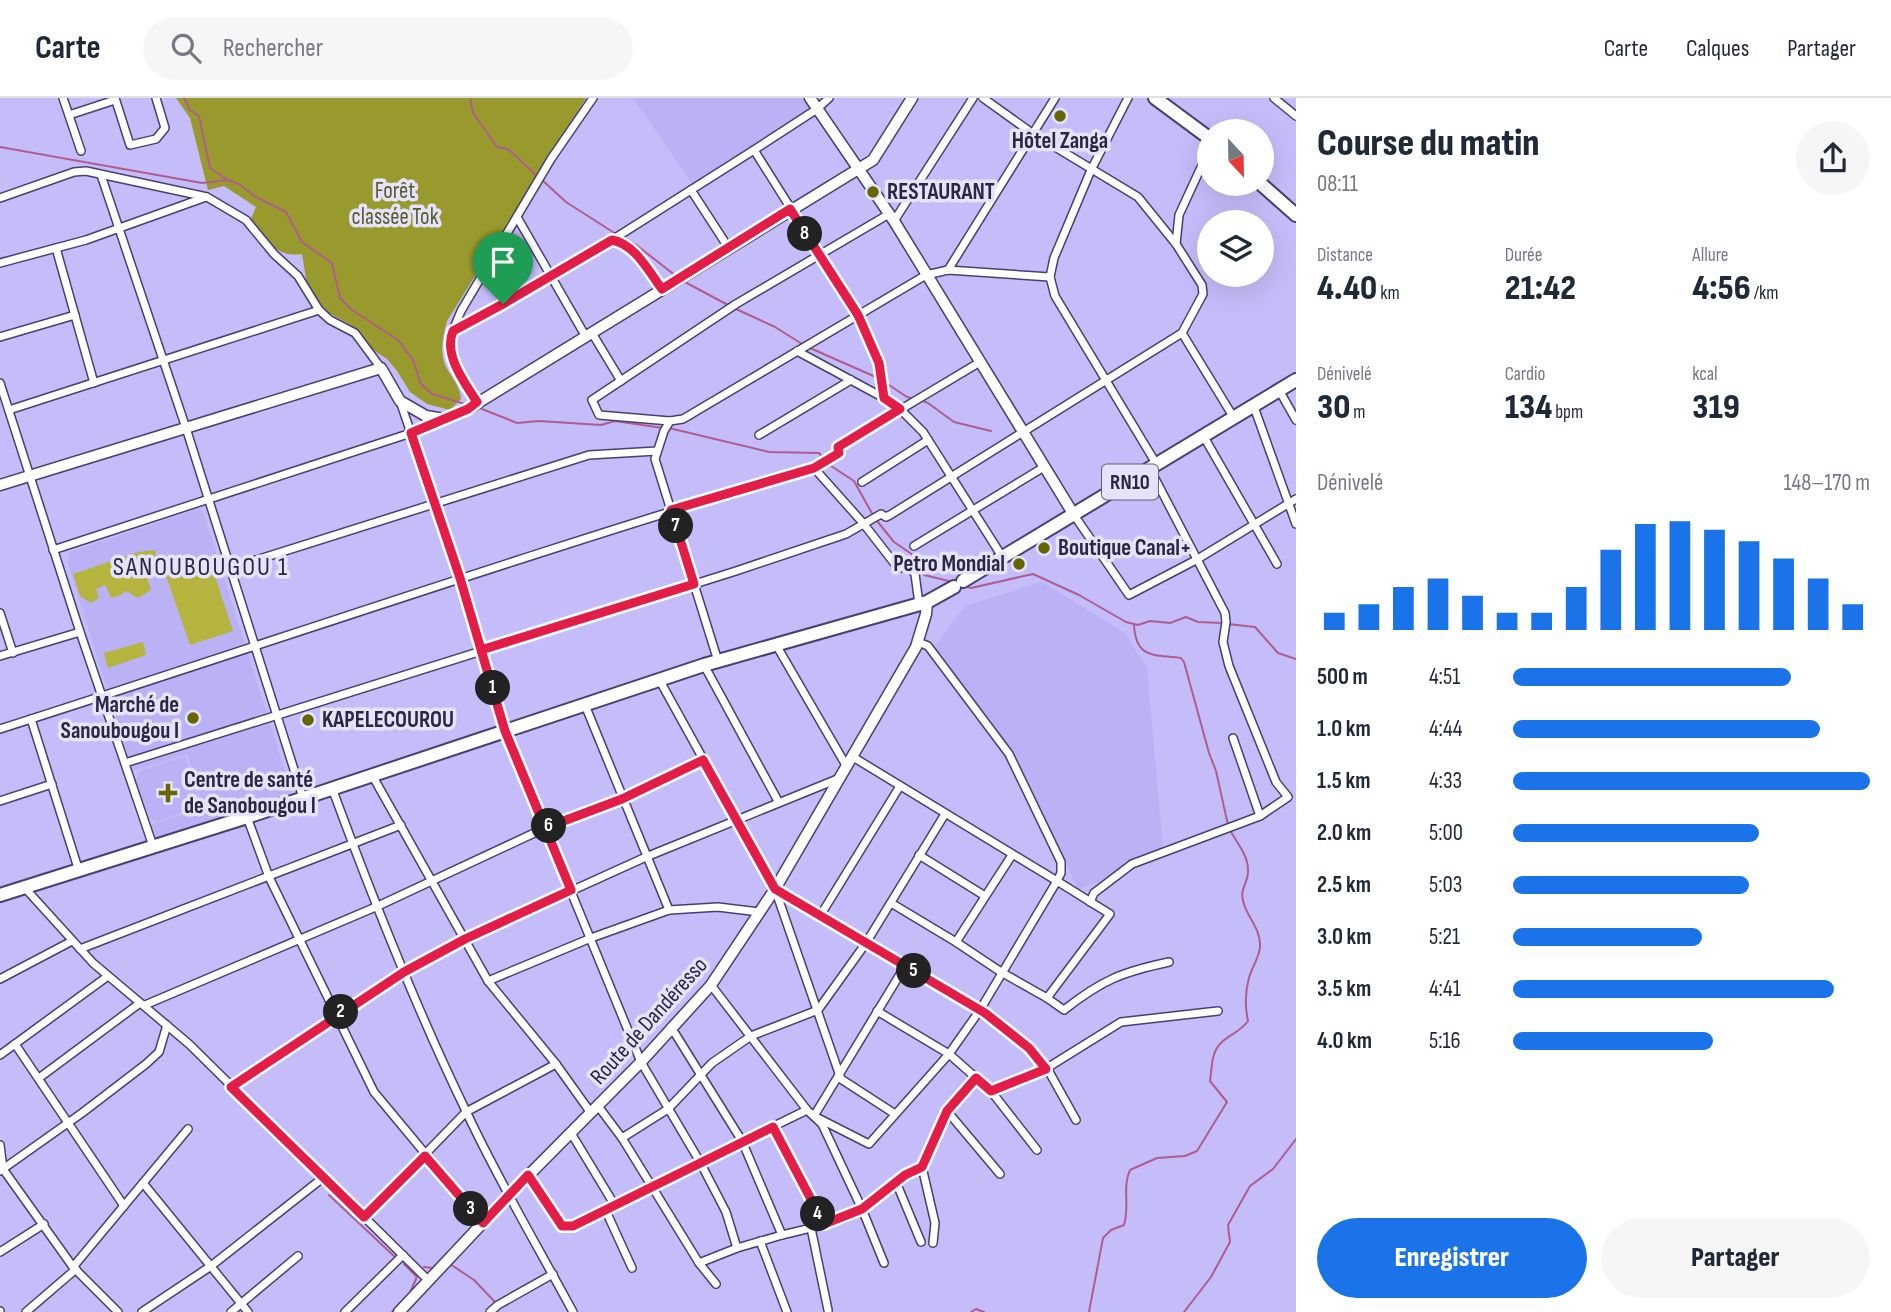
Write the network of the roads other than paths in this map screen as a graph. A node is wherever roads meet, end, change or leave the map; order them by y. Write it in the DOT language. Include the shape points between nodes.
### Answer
graph roads {
  1 [pos="63,98"];
  2 [pos="156,98"];
  3 [pos="593,98"];
  4 [pos="810,98"];
  5 [pos="829,98"];
  6 [pos="912,98"];
  7 [pos="974,98"];
  8 [pos="983,98"];
  9 [pos="1055,98"];
  10 [pos="1128,98"];
  11 [pos="1155,98"];
  12 [pos="1274,98"];
  13 [pos="115,99"];
  14 [pos="817,109"];
  15 [pos="69,115"];
  16 [pos="1296,116"];
  17 [pos="1197,129"];
  18 [pos="1032,133"];
  19 [pos="754,150"];
  20 [pos="81,151"];
  21 [pos="859,169"];
  22 [pos="1091,170"];
  23 [pos="101,175"];
  24 [pos="1197,176"];
  25 [pos="691,190"];
  26 [pos="1274,196"];
  27 [pos="207,197"];
  28 [pos="0,198"];
  29 [pos="790,209"];
  30 [pos="1296,215"];
  31 [pos="517,217"];
  32 [pos="891,218"];
  33 [pos="119,229"];
  34 [pos="612,240"];
  35 [pos="1176,244"];
  36 [pos="729,247"];
  37 [pos="56,248"];
  38 [pos="817,254"];
  39 [pos="0,263"];
  40 [pos="948,270"];
  41 [pos="926,275"];
  42 [pos="553,276"];
  43 [pos="1050,278"];
  44 [pos="662,289"];
  45 [pos="319,310"];
  46 [pos="75,315"];
  47 [pos="858,315"];
  48 [pos="453,331"];
  49 [pos="1182,333"];
  50 [pos="589,335"];
  51 [pos="0,337"];
  52 [pos="797,351"];
  53 [pos="164,361"];
  54 [pos="980,362"];
  55 [pos="381,368"];
  56 [pos="851,380"];
  57 [pos="1296,380"];
  58 [pos="621,381"];
  59 [pos="1105,381"];
  60 [pos="0,383"];
  61 [pos="94,383"];
  62 [pos="1279,390"];
  63 [pos="884,398"];
  64 [pos="400,401"];
  65 [pos="474,405"];
  66 [pos="1254,407"];
  67 [pos="900,409"];
  68 [pos="9,410"];
  69 [pos="1234,418"];
  70 [pos="444,419"];
  71 [pos="1296,419"];
  72 [pos="667,425"];
  73 [pos="186,428"];
  74 [pos="1023,431"];
  75 [pos="411,433"];
  76 [pos="759,435"];
  77 [pos="1204,437"];
  78 [pos="928,440"];
  79 [pos="657,451"];
  80 [pos="1044,467"];
  81 [pos="814,468"];
  82 [pos="1154,468"];
  83 [pos="29,475"];
  84 [pos="951,476"];
  85 [pos="862,482"];
  86 [pos="0,485"];
  87 [pos="208,499"];
  88 [pos="1292,501"];
  89 [pos="436,504"];
  90 [pos="671,510"];
  91 [pos="973,511"];
  92 [pos="1074,515"];
  93 [pos="867,522"];
  94 [pos="1296,524"];
  95 [pos="1254,525"];
  96 [pos="914,546"];
  97 [pos="53,551"];
  98 [pos="1003,558"];
  99 [pos="1196,560"];
  100 [pos="1277,564"];
  101 [pos="231,568"];
  102 [pos="460,578"];
  103 [pos="694,584"];
  104 [pos="923,603"];
  105 [pos="0,613"];
  106 [pos="80,632"];
  107 [pos="918,642"];
  108 [pos="775,643"];
  109 [pos="255,645"];
  110 [pos="481,650"];
  111 [pos="13,653"];
  112 [pos="0,656"];
  113 [pos="718,662"];
  114 [pos="704,665"];
  115 [pos="660,681"];
  116 [pos="102,696"];
  117 [pos="585,705"];
  118 [pos="276,715"];
  119 [pos="31,719"];
  120 [pos="0,729"];
  121 [pos="505,731"];
  122 [pos="1233,738"];
  123 [pos="853,757"];
  124 [pos="703,760"];
  125 [pos="125,762"];
  126 [pos="847,767"];
  127 [pos="372,774"];
  128 [pos="841,777"];
  129 [pos="52,784"];
  130 [pos="900,786"];
  131 [pos="332,788"];
  132 [pos="303,798"];
  133 [pos="622,799"];
  134 [pos="779,801"];
  135 [pos="0,802"];
  136 [pos="945,814"];
  137 [pos="1260,816"];
  138 [pos="247,817"];
  139 [pos="735,820"];
  140 [pos="401,825"];
  141 [pos="545,828"];
  142 [pos="353,844"];
  143 [pos="153,846"];
  144 [pos="919,855"];
  145 [pos="1012,855"];
  146 [pos="646,857"];
  147 [pos="78,868"];
  148 [pos="269,877"];
  149 [pos="432,879"];
  150 [pos="1057,881"];
  151 [pos="24,887"];
  152 [pos="775,889"];
  153 [pos="571,890"];
  154 [pos="0,895"];
  155 [pos="985,896"];
  156 [pos="891,902"];
  157 [pos="1090,902"];
  158 [pos="378,906"];
  159 [pos="669,910"];
  160 [pos="759,912"];
  161 [pos="820,916"];
  162 [pos="298,938"];
  163 [pos="592,938"];
  164 [pos="465,939"];
  165 [pos="72,941"];
  166 [pos="956,942"];
  167 [pos="866,943"];
  168 [pos="80,949"];
  169 [pos="1169,962"];
  170 [pos="905,966"];
  171 [pos="404,972"];
  172 [pos="1001,972"];
  173 [pos="108,976"];
  174 [pos="0,979"];
  175 [pos="488,981"];
  176 [pos="711,985"];
  177 [pos="1047,998"];
  178 [pos="143,1004"];
  179 [pos="818,1010"];
  180 [pos="980,1010"];
  181 [pos="877,1011"];
  182 [pos="1218,1011"];
  183 [pos="335,1016"];
  184 [pos="167,1025"];
  185 [pos="671,1027"];
  186 [pos="751,1036"];
  187 [pos="15,1044"];
  188 [pos="949,1054"];
  189 [pos="0,1055"];
  190 [pos="641,1062"];
  191 [pos="556,1064"];
  192 [pos="1046,1069"];
  193 [pos="700,1074"];
  194 [pos="839,1074"];
  195 [pos="39,1078"];
  196 [pos="976,1078"];
  197 [pos="231,1087"];
  198 [pos="991,1091"];
  199 [pos="595,1109"];
  200 [pos="668,1109"];
  201 [pos="807,1110"];
  202 [pos="947,1111"];
  203 [pos="466,1112"];
  204 [pos="895,1114"];
  205 [pos="814,1116"];
  206 [pos="1076,1121"];
  207 [pos="68,1123"];
  208 [pos="773,1127"];
  209 [pos="188,1129"];
  210 [pos="571,1133"];
  211 [pos="622,1138"];
  212 [pos="742,1142"];
  213 [pos="0,1145"];
  214 [pos="1037,1150"];
  215 [pos="425,1156"];
  216 [pos="700,1163"];
  217 [pos="922,1167"];
  218 [pos="2,1170"];
  219 [pos="1000,1174"];
  220 [pos="528,1175"];
  221 [pos="324,1177"];
  222 [pos="896,1182"];
  223 [pos="143,1183"];
  224 [pos="651,1186"];
  225 [pos="509,1196"];
  226 [pos="614,1205"];
  227 [pos="124,1206"];
  228 [pos="605,1209"];
  229 [pos="862,1209"];
  230 [pos="364,1217"];
  231 [pos="483,1223"];
  232 [pos="44,1224"];
  233 [pos="824,1224"];
  234 [pos="811,1228"];
  235 [pos="782,1235"];
  236 [pos="760,1241"];
  237 [pos="921,1242"];
  238 [pos="933,1243"];
  239 [pos="737,1248"];
  240 [pos="0,1252"];
  241 [pos="403,1255"];
  242 [pos="298,1256"];
  243 [pos="699,1263"];
  244 [pos="884,1263"];
  245 [pos="211,1266"];
  246 [pos="74,1268"];
  247 [pos="632,1268"];
  248 [pos="552,1273"];
  249 [pos="428,1280"];
  250 [pos="716,1284"];
  251 [pos="241,1303"];
  252 [pos="828,1310"];
  253 [pos="26,1312"];
  254 [pos="118,1312"];
  255 [pos="142,1312"];
  256 [pos="231,1312"];
  257 [pos="248,1312"];
  258 [pos="345,1312"];
  259 [pos="399,1312"];
  260 [pos="490,1312"];
  261 [pos="573,1312"];
  262 [pos="787,1312"];
  1 -- 15 [label="street"];
  2 -- 13 [label="street" via="165,128 156,139 130,145"];
  3 -- 31 [label="street"];
  4 -- 14 [label="street"];
  5 -- 14 [label="street"];
  6 -- 21 [label="street" via="873,160"];
  7 -- 32 [label="street"];
  8 -- 18 [label="street"];
  9 -- 18 [label="street"];
  10 -- 22 [label="street"];
  11 -- 17 [label="highway"];
  12 -- 16 [label="street"];
  13 -- 15 [label="street"];
  14 -- 19 [label="street"];
  14 -- 21 [label="street"];
  15 -- 20 [label="street"];
  18 -- 22 [label="street"];
  18 -- 40 [label="street"];
  19 -- 25 [label="street"];
  19 -- 29 [label="street"];
  21 -- 29 [label="street"];
  21 -- 32 [label="street"];
  22 -- 35 [label="street" via="1138,197"];
  22 -- 43 [label="street"];
  23 -- 27 [label="street"];
  23 -- 28 [label="street" via="74,172"];
  23 -- 33 [label="street"];
  24 -- 35 [label="street" via="1179,215"];
  25 -- 34 [label="street"];
  25 -- 36 [label="street"];
  26 -- 30 [label="highway"];
  27 -- 33 [label="street"];
  27 -- 45 [label="street" via="246,220 298,276"];
  29 -- 36 [label="street"];
  29 -- 38 [label="street"];
  31 -- 42 [label="street"];
  31 -- 48 [label="street"];
  32 -- 38 [label="street"];
  32 -- 41 [label="street"];
  33 -- 37 [label="street"];
  33 -- 53 [label="street"];
  34 -- 42 [label="street"];
  34 -- 44 [label="street" via="632,250"];
  35 -- 49 [label="street" via="1203,294"];
  36 -- 44 [label="street"];
  37 -- 39 [label="street"];
  37 -- 46 [label="street"];
  38 -- 47 [label="street"];
  38 -- 58 [label="street"];
  40 -- 41 [label="street"];
  40 -- 43 [label="street"];
  41 -- 47 [label="street"];
  41 -- 54 [label="street"];
  42 -- 48 [label="street"];
  42 -- 50 [label="street"];
  43 -- 59 [label="street" via="1055,296"];
  44 -- 50 [label="street"];
  45 -- 53 [label="street"];
  45 -- 55 [label="street" via="355,333"];
  46 -- 51 [label="street"];
  46 -- 61 [label="street"];
  47 -- 52 [label="street"];
  47 -- 63 [label="street" via="879,363"];
  48 -- 65 [label="street" via="449,340 457,371"];
  49 -- 59 [label="street"];
  49 -- 69 [label="street"];
  50 -- 58 [label="street"];
  50 -- 65 [label="street"];
  52 -- 56 [label="street"];
  52 -- 72 [label="street"];
  53 -- 61 [label="street"];
  53 -- 73 [label="street"];
  54 -- 67 [label="street"];
  54 -- 74 [label="street"];
  55 -- 64 [label="street"];
  55 -- 73 [label="street"];
  56 -- 63 [label="street"];
  56 -- 76 [label="street"];
  57 -- 62 [label="highway, RN10"];
  58 -- 72 [label="street" via="592,400 599,415"];
  59 -- 74 [label="street"];
  59 -- 82 [label="street"];
  60 -- 68 [label="street"];
  61 -- 68 [label="street"];
  62 -- 66 [label="highway, RN10"];
  62 -- 71 [label="street"];
  63 -- 67 [label="street"];
  64 -- 70 [label="street" via="426,416"];
  64 -- 75 [label="street"];
  65 -- 70 [label="street"];
  66 -- 69 [label="highway, RN10"];
  66 -- 88 [label="street"];
  67 -- 78 [label="street"];
  67 -- 81 [label="street" via="838,447 839,453"];
  68 -- 83 [label="street"];
  69 -- 77 [label="highway, RN10"];
  70 -- 75 [label="street"];
  72 -- 79 [label="street"];
  73 -- 83 [label="street"];
  73 -- 87 [label="street"];
  74 -- 80 [label="street"];
  74 -- 84 [label="street"];
  75 -- 87 [label="street"];
  75 -- 89 [label="street"];
  77 -- 82 [label="highway, RN10"];
  77 -- 95 [label="street"];
  78 -- 84 [label="street"];
  78 -- 85 [label="street"];
  79 -- 89 [label="street" via="589,455"];
  79 -- 90 [label="street" via="655,459"];
  80 -- 91 [label="street"];
  80 -- 92 [label="street"];
  81 -- 90 [label="street"];
  81 -- 93 [label="street"];
  82 -- 92 [label="highway, RN10"];
  82 -- 99 [label="street"];
  83 -- 86 [label="street"];
  83 -- 97 [label="street"];
  84 -- 91 [label="street"];
  84 -- 93 [label="street" via="890,515 881,514"];
  87 -- 97 [label="street"];
  87 -- 101 [label="street"];
  88 -- 94 [label="street"];
  88 -- 95 [label="street"];
  89 -- 101 [label="street"];
  89 -- 102 [label="street"];
  90 -- 102 [label="street"];
  90 -- 103 [label="street"];
  91 -- 96 [label="street"];
  91 -- 98 [label="street"];
  92 -- 98 [label="highway, RN10"];
  92 -- 99 [label="street" via="1129,595"];
  93 -- 103 [label="street" via="846,534"];
  93 -- 104 [label="street" via="898,568 909,567 915,574"];
  95 -- 99 [label="street"];
  95 -- 100 [label="street"];
  97 -- 106 [label="street"];
  98 -- 104 [label="highway, RN10"];
  99 -- 137 [label="street" via="1225,613 1223,642 1228,666 1276,782 1288,797"];
  101 -- 109 [label="street"];
  102 -- 109 [label="street"];
  102 -- 110 [label="street"];
  103 -- 110 [label="street"];
  103 -- 113 [label="street"];
  104 -- 107 [label="street, Route de Dandéresso" via="926,614"];
  104 -- 108 [label="highway, RN10"];
  105 -- 111 [label="street"];
  106 -- 111 [label="street"];
  106 -- 116 [label="street"];
  107 -- 123 [label="street, Route de Dandéresso"];
  107 -- 150 [label="street" via="928,646 1009,754 1061,862"];
  108 -- 113 [label="highway, RN10"];
  108 -- 126 [label="street"];
  109 -- 116 [label="street"];
  109 -- 118 [label="street"];
  110 -- 118 [label="street"];
  110 -- 121 [label="street"];
  111 -- 112 [label="street"];
  113 -- 114 [label="highway, RN10"];
  114 -- 115 [label="highway, RN10"];
  114 -- 134 [label="street"];
  115 -- 117 [label="highway, RN10"];
  115 -- 124 [label="street"];
  116 -- 119 [label="street"];
  116 -- 125 [label="street"];
  117 -- 121 [label="highway, RN10"];
  117 -- 133 [label="street"];
  118 -- 125 [label="street"];
  118 -- 132 [label="street"];
  119 -- 120 [label="street"];
  119 -- 129 [label="street"];
  121 -- 127 [label="highway, RN10"];
  121 -- 141 [label="street"];
  122 -- 137 [label="street"];
  123 -- 126 [label="street, Route de Dandéresso"];
  123 -- 130 [label="street"];
  124 -- 133 [label="street"];
  124 -- 139 [label="street"];
  125 -- 143 [label="street"];
  126 -- 128 [label="street, Route de Dandéresso"];
  127 -- 131 [label="highway, RN10"];
  127 -- 140 [label="street"];
  128 -- 134 [label="street"];
  128 -- 152 [label="street, Route de Dandéresso"];
  129 -- 135 [label="street"];
  129 -- 147 [label="street"];
  130 -- 136 [label="street"];
  130 -- 161 [label="street"];
  131 -- 132 [label="highway, RN10"];
  131 -- 142 [label="street"];
  132 -- 138 [label="highway, RN10"];
  133 -- 141 [label="street"];
  133 -- 146 [label="street"];
  134 -- 139 [label="street"];
  136 -- 144 [label="street"];
  136 -- 145 [label="street"];
  137 -- 157 [label="street" via="1132,864 1094,893"];
  138 -- 143 [label="highway, RN10"];
  138 -- 148 [label="street"];
  139 -- 146 [label="street"];
  139 -- 152 [label="street"];
  140 -- 142 [label="street"];
  140 -- 149 [label="street"];
  141 -- 149 [label="street"];
  141 -- 153 [label="street"];
  142 -- 148 [label="street"];
  142 -- 158 [label="street"];
  143 -- 147 [label="highway, RN10"];
  144 -- 155 [label="street"];
  144 -- 156 [label="street"];
  145 -- 150 [label="street"];
  145 -- 155 [label="street"];
  146 -- 153 [label="street"];
  146 -- 159 [label="street"];
  147 -- 151 [label="highway, RN10"];
  148 -- 162 [label="street"];
  148 -- 168 [label="street"];
  149 -- 158 [label="street"];
  149 -- 164 [label="street"];
  150 -- 157 [label="street"];
  150 -- 172 [label="street"];
  151 -- 154 [label="highway, RN10"];
  151 -- 165 [label="street"];
  152 -- 160 [label="street, Route de Dandéresso"];
  152 -- 161 [label="street"];
  152 -- 179 [label="street"];
  153 -- 163 [label="street"];
  153 -- 164 [label="street"];
  155 -- 166 [label="street"];
  156 -- 166 [label="street"];
  156 -- 167 [label="street"];
  157 -- 177 [label="street" via="1110,914"];
  158 -- 162 [label="street"];
  158 -- 171 [label="street"];
  159 -- 160 [label="street" via="718,907"];
  159 -- 163 [label="street"];
  160 -- 176 [label="street, Route de Dandéresso"];
  161 -- 167 [label="street"];
  162 -- 178 [label="street"];
  162 -- 183 [label="street"];
  163 -- 175 [label="street"];
  163 -- 190 [label="street"];
  164 -- 171 [label="street"];
  164 -- 175 [label="street"];
  165 -- 168 [label="street"];
  165 -- 174 [label="street"];
  166 -- 172 [label="street"];
  167 -- 170 [label="street"];
  167 -- 179 [label="street"];
  168 -- 173 [label="street"];
  169 -- 177 [label="street" via="1127,971 1091,989 1064,1010"];
  170 -- 180 [label="street"];
  170 -- 181 [label="street"];
  171 -- 183 [label="street"];
  171 -- 203 [label="street"];
  172 -- 177 [label="street"];
  172 -- 180 [label="street"];
  173 -- 178 [label="street"];
  173 -- 187 [label="street"];
  175 -- 191 [label="street"];
  176 -- 185 [label="street, Route de Dandéresso"];
  176 -- 186 [label="street"];
  178 -- 184 [label="street"];
  178 -- 195 [label="street"];
  179 -- 186 [label="street"];
  179 -- 194 [label="street"];
  180 -- 188 [label="street"];
  180 -- 192 [label="street" via="1029,1048"];
  181 -- 188 [label="street"];
  181 -- 194 [label="street"];
  182 -- 192 [label="street" via="1121,1022"];
  183 -- 197 [label="street"];
  183 -- 215 [label="street" via="374,1092"];
  184 -- 197 [label="street"];
  184 -- 207 [label="street" via="159,1052"];
  185 -- 190 [label="street, Route de Dandéresso"];
  185 -- 193 [label="street"];
  186 -- 193 [label="street"];
  186 -- 201 [label="street"];
  187 -- 189 [label="street"];
  187 -- 195 [label="street"];
  188 -- 196 [label="street"];
  188 -- 204 [label="street"];
  190 -- 199 [label="street, Route de Dandéresso"];
  190 -- 200 [label="street"];
  191 -- 199 [label="street"];
  191 -- 203 [label="street"];
  192 -- 198 [label="street"];
  192 -- 206 [label="street"];
  193 -- 200 [label="street"];
  193 -- 212 [label="street"];
  194 -- 204 [label="street"];
  194 -- 205 [label="street"];
  195 -- 207 [label="street"];
  196 -- 198 [label="street"];
  196 -- 202 [label="street"];
  197 -- 221 [label="street"];
  198 -- 214 [label="street"];
  199 -- 210 [label="street, Route de Dandéresso"];
  199 -- 211 [label="street"];
  200 -- 211 [label="street"];
  200 -- 216 [label="street"];
  201 -- 205 [label="street"];
  201 -- 208 [label="street"];
  202 -- 217 [label="street"];
  202 -- 219 [label="street"];
  203 -- 215 [label="street"];
  203 -- 225 [label="street"];
  204 -- 205 [label="street" via="869,1144"];
  205 -- 229 [label="street"];
  207 -- 218 [label="street"];
  207 -- 227 [label="street"];
  208 -- 212 [label="street"];
  208 -- 233 [label="street"];
  209 -- 223 [label="street"];
  210 -- 220 [label="street, Route de Dandéresso"];
  210 -- 226 [label="street"];
  211 -- 224 [label="street"];
  212 -- 216 [label="street"];
  212 -- 235 [label="street"];
  213 -- 218 [label="street"];
  215 -- 230 [label="street"];
  215 -- 231 [label="street"];
  216 -- 224 [label="street"];
  216 -- 239 [label="street" via="726,1212"];
  217 -- 222 [label="street"];
  217 -- 238 [label="street" via="935,1223"];
  218 -- 232 [label="street"];
  220 -- 225 [label="street, Route de Dandéresso"];
  220 -- 228 [label="street" via="562,1226 573,1226"];
  221 -- 230 [label="street"];
  221 -- 245 [label="street"];
  222 -- 229 [label="street"];
  222 -- 237 [label="street"];
  223 -- 227 [label="street"];
  223 -- 245 [label="street"];
  224 -- 226 [label="street"];
  224 -- 243 [label="street"];
  225 -- 231 [label="street, Route de Dandéresso"];
  225 -- 248 [label="street"];
  226 -- 228 [label="street"];
  227 -- 246 [label="street"];
  228 -- 247 [label="street"];
  229 -- 233 [label="street"];
  229 -- 244 [label="street"];
  230 -- 241 [label="street"];
  231 -- 249 [label="street, Route de Dandéresso"];
  232 -- 240 [label="street"];
  232 -- 246 [label="street"];
  233 -- 234 [label="street"];
  234 -- 235 [label="street"];
  234 -- 252 [label="street"];
  235 -- 236 [label="street"];
  236 -- 239 [label="street"];
  236 -- 262 [label="street"];
  239 -- 243 [label="street"];
  241 -- 249 [label="street"];
  241 -- 258 [label="street"];
  242 -- 251 [label="street"];
  243 -- 250 [label="street"];
  245 -- 251 [label="street"];
  245 -- 255 [label="street"];
  246 -- 253 [label="street"];
  246 -- 254 [label="street"];
  248 -- 260 [label="street"];
  248 -- 261 [label="street"];
  249 -- 259 [label="street, Route de Dandéresso"];
  251 -- 256 [label="street"];
  251 -- 257 [label="street"];
}
